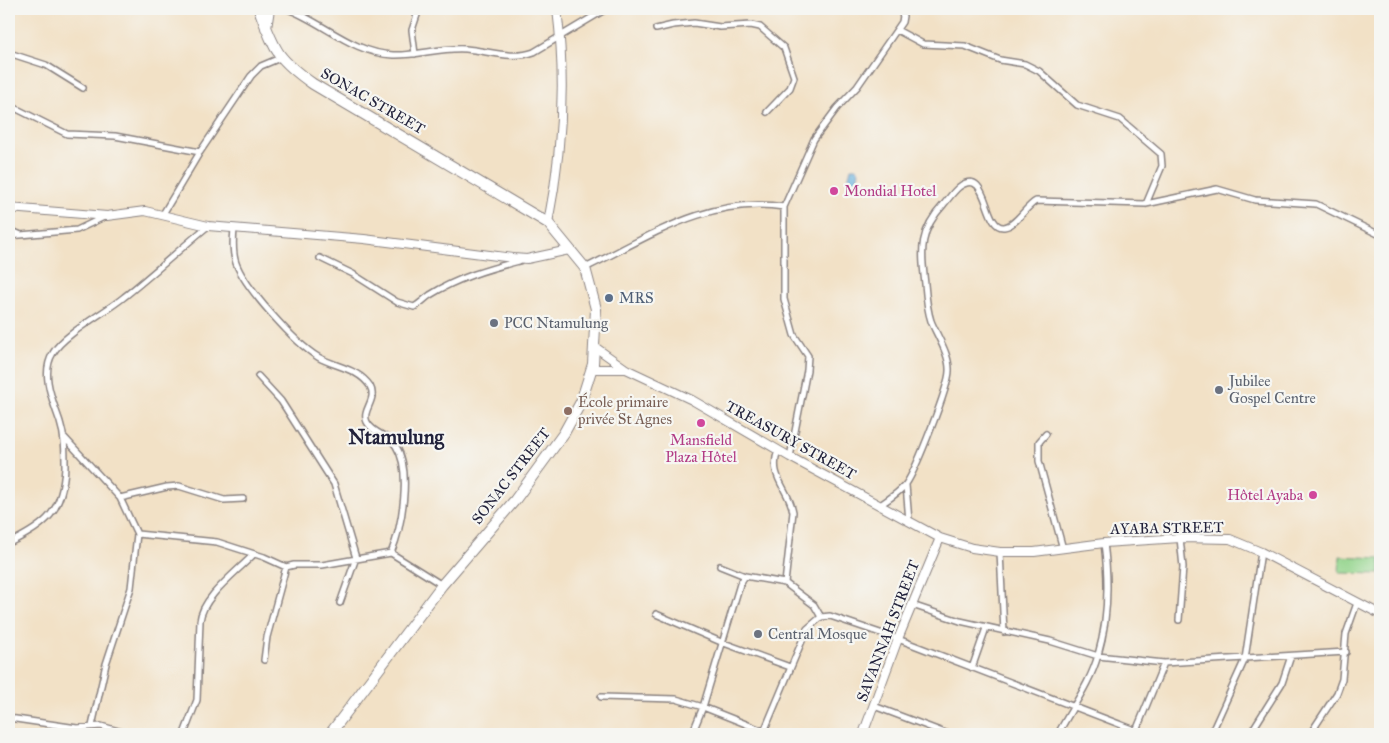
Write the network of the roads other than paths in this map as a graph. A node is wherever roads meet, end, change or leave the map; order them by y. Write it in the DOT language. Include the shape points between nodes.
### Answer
graph roads {
  1 [pos="260,9"];
  2 [pos="268,9"];
  3 [pos="288,9"];
  4 [pos="420,9"];
  5 [pos="556,9"];
  6 [pos="606,9"];
  7 [pos="899,9"];
  8 [pos="266,29"];
  9 [pos="656,30"];
  10 [pos="897,30"];
  11 [pos="560,34"];
  12 [pos="9,52"];
  13 [pos="416,54"];
  14 [pos="280,58"];
  15 [pos="83,88"];
  16 [pos="9,105"];
  17 [pos="767,112"];
  18 [pos="200,152"];
  19 [pos="1146,204"];
  20 [pos="784,207"];
  21 [pos="9,208"];
  22 [pos="164,214"];
  23 [pos="107,216"];
  24 [pos="548,224"];
  25 [pos="208,226"];
  26 [pos="234,229"];
  27 [pos="9,230"];
  28 [pos="19,234"];
  29 [pos="1380,235"];
  30 [pos="9,236"];
  31 [pos="569,250"];
  32 [pos="320,258"];
  33 [pos="527,259"];
  34 [pos="584,268"];
  35 [pos="595,347"];
  36 [pos="592,369"];
  37 [pos="626,369"];
  38 [pos="258,376"];
  39 [pos="1046,434"];
  40 [pos="64,437"];
  41 [pos="778,450"];
  42 [pos="790,457"];
  43 [pos="906,484"];
  44 [pos="120,498"];
  45 [pos="243,499"];
  46 [pos="880,505"];
  47 [pos="909,521"];
  48 [pos="137,534"];
  49 [pos="940,538"];
  50 [pos="1180,538"];
  51 [pos="9,543"];
  52 [pos="1104,543"];
  53 [pos="1063,548"];
  54 [pos="1000,552"];
  55 [pos="1261,552"];
  56 [pos="391,553"];
  57 [pos="254,554"];
  58 [pos="356,558"];
  59 [pos="720,566"];
  60 [pos="286,567"];
  61 [pos="745,576"];
  62 [pos="784,584"];
  63 [pos="442,585"];
  64 [pos="340,602"];
  65 [pos="1357,603"];
  66 [pos="912,604"];
  67 [pos="656,614"];
  68 [pos="1380,614"];
  69 [pos="821,617"];
  70 [pos="1180,620"];
  71 [pos="986,628"];
  72 [pos="1004,632"];
  73 [pos="898,639"];
  74 [pos="721,642"];
  75 [pos="1346,652"];
  76 [pos="1098,656"];
  77 [pos="1291,656"];
  78 [pos="1245,659"];
  79 [pos="264,660"];
  80 [pos="1164,663"];
  81 [pos="790,667"];
  82 [pos="972,668"];
  83 [pos="601,697"];
  84 [pos="874,706"];
  85 [pos="703,707"];
  86 [pos="1072,707"];
  87 [pos="9,718"];
  88 [pos="92,726"];
  89 [pos="76,731"];
  90 [pos="1136,731"];
  91 [pos="764,733"];
  92 [pos="941,733"];
  93 [pos="129,734"];
  94 [pos="184,734"];
  95 [pos="330,734"];
  96 [pos="692,734"];
  97 [pos="771,734"];
  98 [pos="863,734"];
  99 [pos="948,734"];
  100 [pos="1058,734"];
  101 [pos="1145,734"];
  102 [pos="1211,734"];
  103 [pos="1250,734"];
  104 [pos="1310,734"];
  1 -- 2 [label="highway"];
  1 -- 8 [label="highway, SONAC STREET"];
  2 -- 8 [label="highway"];
  3 -- 13 [label="street" via="367,50 394,55"];
  4 -- 13 [label="street" via="412,30"];
  5 -- 11 [label="street"];
  6 -- 11 [label="street"];
  7 -- 10 [label="street" via="903,19"];
  8 -- 14 [label="highway, SONAC STREET"];
  9 -- 17 [label="street" via="673,24 694,23 760,27 784,48 794,77 790,88"];
  10 -- 19 [label="street" via="923,44 965,46 1000,60 1025,64 1039,71 1077,105 1126,124 1161,154 1162,166"];
  10 -- 20 [label="street" via="857,87 814,139"];
  11 -- 13 [label="street" via="524,56 451,49"];
  11 -- 24 [label="street" via="561,135"];
  12 -- 15 [label="street" via="46,65"];
  14 -- 18 [label="street" via="261,66 251,76"];
  14 -- 24 [label="highway, SONAC STREET" via="313,84"];
  16 -- 18 [label="street" via="67,134 115,136"];
  18 -- 22 [label="street"];
  19 -- 29 [label="street" via="1217,189 1255,200 1316,204"];
  19 -- 43 [label="street" via="1036,201 1004,227 993,221 982,190 968,183 960,186 932,217 926,228 922,255 929,314 949,371 926,440"];
  20 -- 34 [label="street" via="745,204 686,218"];
  20 -- 42 [label="street" via="784,299 794,334 808,356"];
  21 -- 23 [label="street"];
  22 -- 23 [label="street" via="145,211"];
  22 -- 25 [label="street"];
  23 -- 28 [label="street" via="77,230"];
  24 -- 31 [label="highway, SONAC STREET"];
  25 -- 26 [label="street"];
  25 -- 40 [label="street" via="124,298 68,338 54,352 48,373"];
  26 -- 33 [label="street" via="364,239"];
  26 -- 56 [label="street" via="236,265 259,298 311,353 355,373 371,388 373,396 365,416 367,421 397,448 404,470 399,534"];
  27 -- 28 [label="street"];
  28 -- 30 [label="street"];
  31 -- 33 [label="street"];
  31 -- 34 [label="highway, SONAC STREET"];
  32 -- 33 [label="street" via="397,302 414,307 459,280"];
  34 -- 35 [label="highway, SONAC STREET" via="596,309"];
  35 -- 36 [label="highway, SONAC STREET"];
  35 -- 37 [label="street, TREASURY STREET"];
  36 -- 37 [label="street, TREASURY STREET"];
  36 -- 63 [label="highway, SONAC STREET" via="581,402 564,433 514,500"];
  37 -- 41 [label="street, TREASURY STREET" via="692,400"];
  38 -- 58 [label="street" via="281,401 334,484"];
  39 -- 53 [label="street" via="1039,442 1039,461"];
  40 -- 44 [label="street"];
  40 -- 51 [label="street" via="64,488 60,502 47,519"];
  41 -- 42 [label="street, TREASURY STREET"];
  41 -- 62 [label="street" via="774,466 793,512"];
  42 -- 46 [label="street, TREASURY STREET"];
  43 -- 46 [label="street"];
  43 -- 47 [label="street"];
  44 -- 45 [label="street" via="179,486 224,500"];
  44 -- 48 [label="street"];
  46 -- 47 [label="street, TREASURY STREET"];
  47 -- 49 [label="street, TREASURY STREET"];
  48 -- 57 [label="street" via="217,542"];
  48 -- 88 [label="street" via="131,588 106,664"];
  49 -- 54 [label="street, AYABA STREET"];
  49 -- 66 [label="street, SAVANNAH STREET"];
  50 -- 52 [label="street, AYABA STREET"];
  50 -- 55 [label="street, AYABA STREET" via="1230,539"];
  50 -- 70 [label="street" via="1183,567"];
  52 -- 53 [label="street, AYABA STREET"];
  52 -- 76 [label="street" via="1107,606"];
  53 -- 54 [label="street, AYABA STREET"];
  54 -- 72 [label="street"];
  55 -- 65 [label="street, AYABA STREET"];
  55 -- 78 [label="street"];
  56 -- 58 [label="street"];
  56 -- 63 [label="street"];
  57 -- 60 [label="street"];
  57 -- 94 [label="street" via="212,595 203,609 197,700"];
  58 -- 60 [label="street" via="322,565"];
  58 -- 64 [label="street"];
  59 -- 61 [label="street"];
  60 -- 79 [label="street"];
  61 -- 62 [label="street"];
  61 -- 74 [label="street"];
  62 -- 69 [label="street" via="814,605"];
  63 -- 95 [label="highway, SONAC STREET"];
  65 -- 68 [label="street, AYABA STREET"];
  65 -- 75 [label="street" via="1346,634"];
  66 -- 71 [label="street"];
  66 -- 73 [label="street, SAVANNAH STREET"];
  67 -- 74 [label="street"];
  69 -- 73 [label="street" via="853,622"];
  69 -- 81 [label="street" via="807,629"];
  71 -- 72 [label="street"];
  71 -- 82 [label="street"];
  72 -- 76 [label="street" via="1050,641"];
  73 -- 82 [label="street"];
  73 -- 84 [label="street, SAVANNAH STREET"];
  74 -- 81 [label="street"];
  74 -- 85 [label="street"];
  75 -- 77 [label="street"];
  75 -- 104 [label="street" via="1342,679 1336,693"];
  76 -- 80 [label="street"];
  76 -- 86 [label="street"];
  77 -- 78 [label="street"];
  77 -- 103 [label="street" via="1282,683"];
  78 -- 80 [label="street"];
  78 -- 102 [label="street"];
  80 -- 90 [label="street"];
  81 -- 91 [label="street"];
  82 -- 86 [label="street"];
  83 -- 85 [label="street" via="676,699"];
  84 -- 92 [label="street"];
  84 -- 98 [label="street, SAVANNAH STREET"];
  85 -- 91 [label="street"];
  85 -- 96 [label="street"];
  86 -- 90 [label="street"];
  86 -- 100 [label="street"];
  87 -- 89 [label="street"];
  88 -- 89 [label="street"];
  88 -- 93 [label="street"];
  90 -- 101 [label="street"];
  91 -- 97 [label="street"];
  92 -- 99 [label="street"];
}
